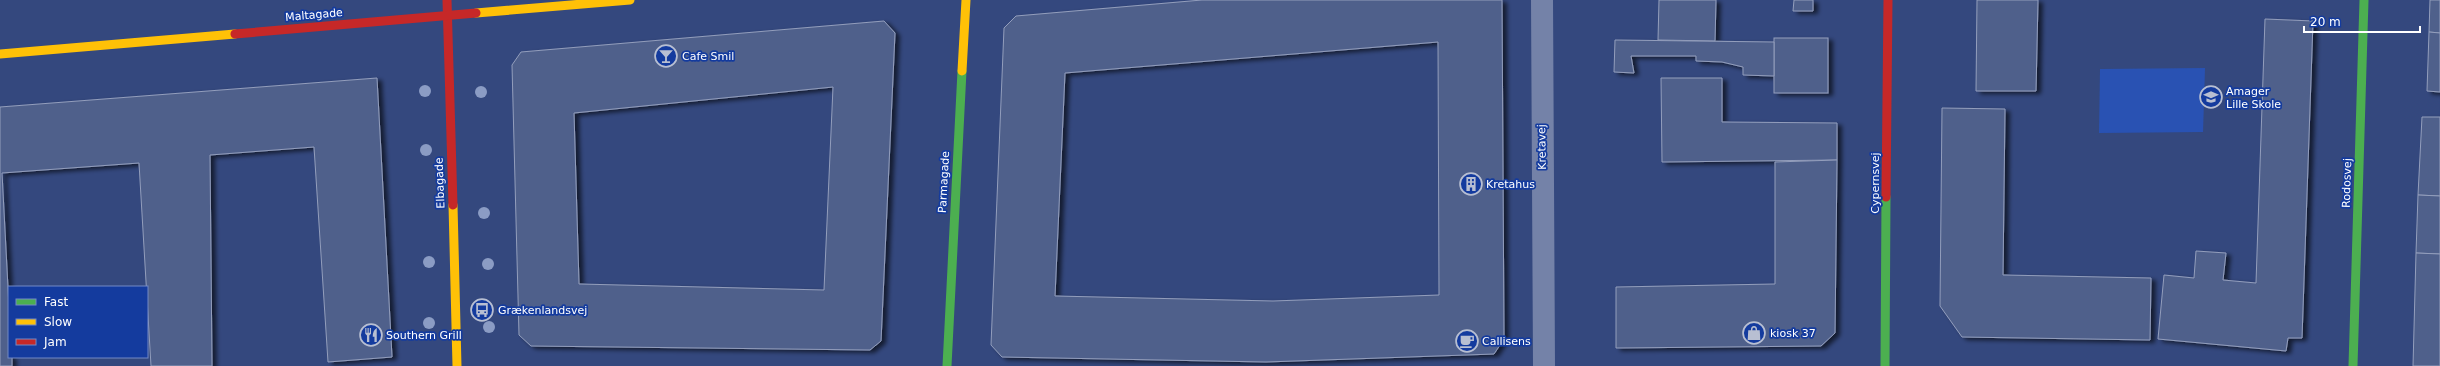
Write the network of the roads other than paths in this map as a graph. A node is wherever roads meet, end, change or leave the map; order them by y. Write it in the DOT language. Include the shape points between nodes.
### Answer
graph roads {
  1 [pos="447,0"];
  2 [pos="630,0"];
  3 [pos="966,0"];
  4 [pos="1542,0"];
  5 [pos="1888,0"];
  6 [pos="2364,0"];
  7 [pos="447,16"];
  8 [pos="0,54"];
  9 [pos="457,366"];
  10 [pos="947,366"];
  11 [pos="1544,366"];
  12 [pos="1885,366"];
  13 [pos="2353,366"];
  1 -- 7 [label="street, Elbagade"];
  2 -- 7 [label="street, Maltagade"];
  3 -- 10 [label="street, Parmagade"];
  4 -- 11 [label="street, Kretavej"];
  5 -- 12 [label="street, Cypernsvej"];
  6 -- 13 [label="street, Rodosvej"];
  7 -- 8 [label="street, Maltagade"];
  7 -- 9 [label="street, Elbagade"];
}
